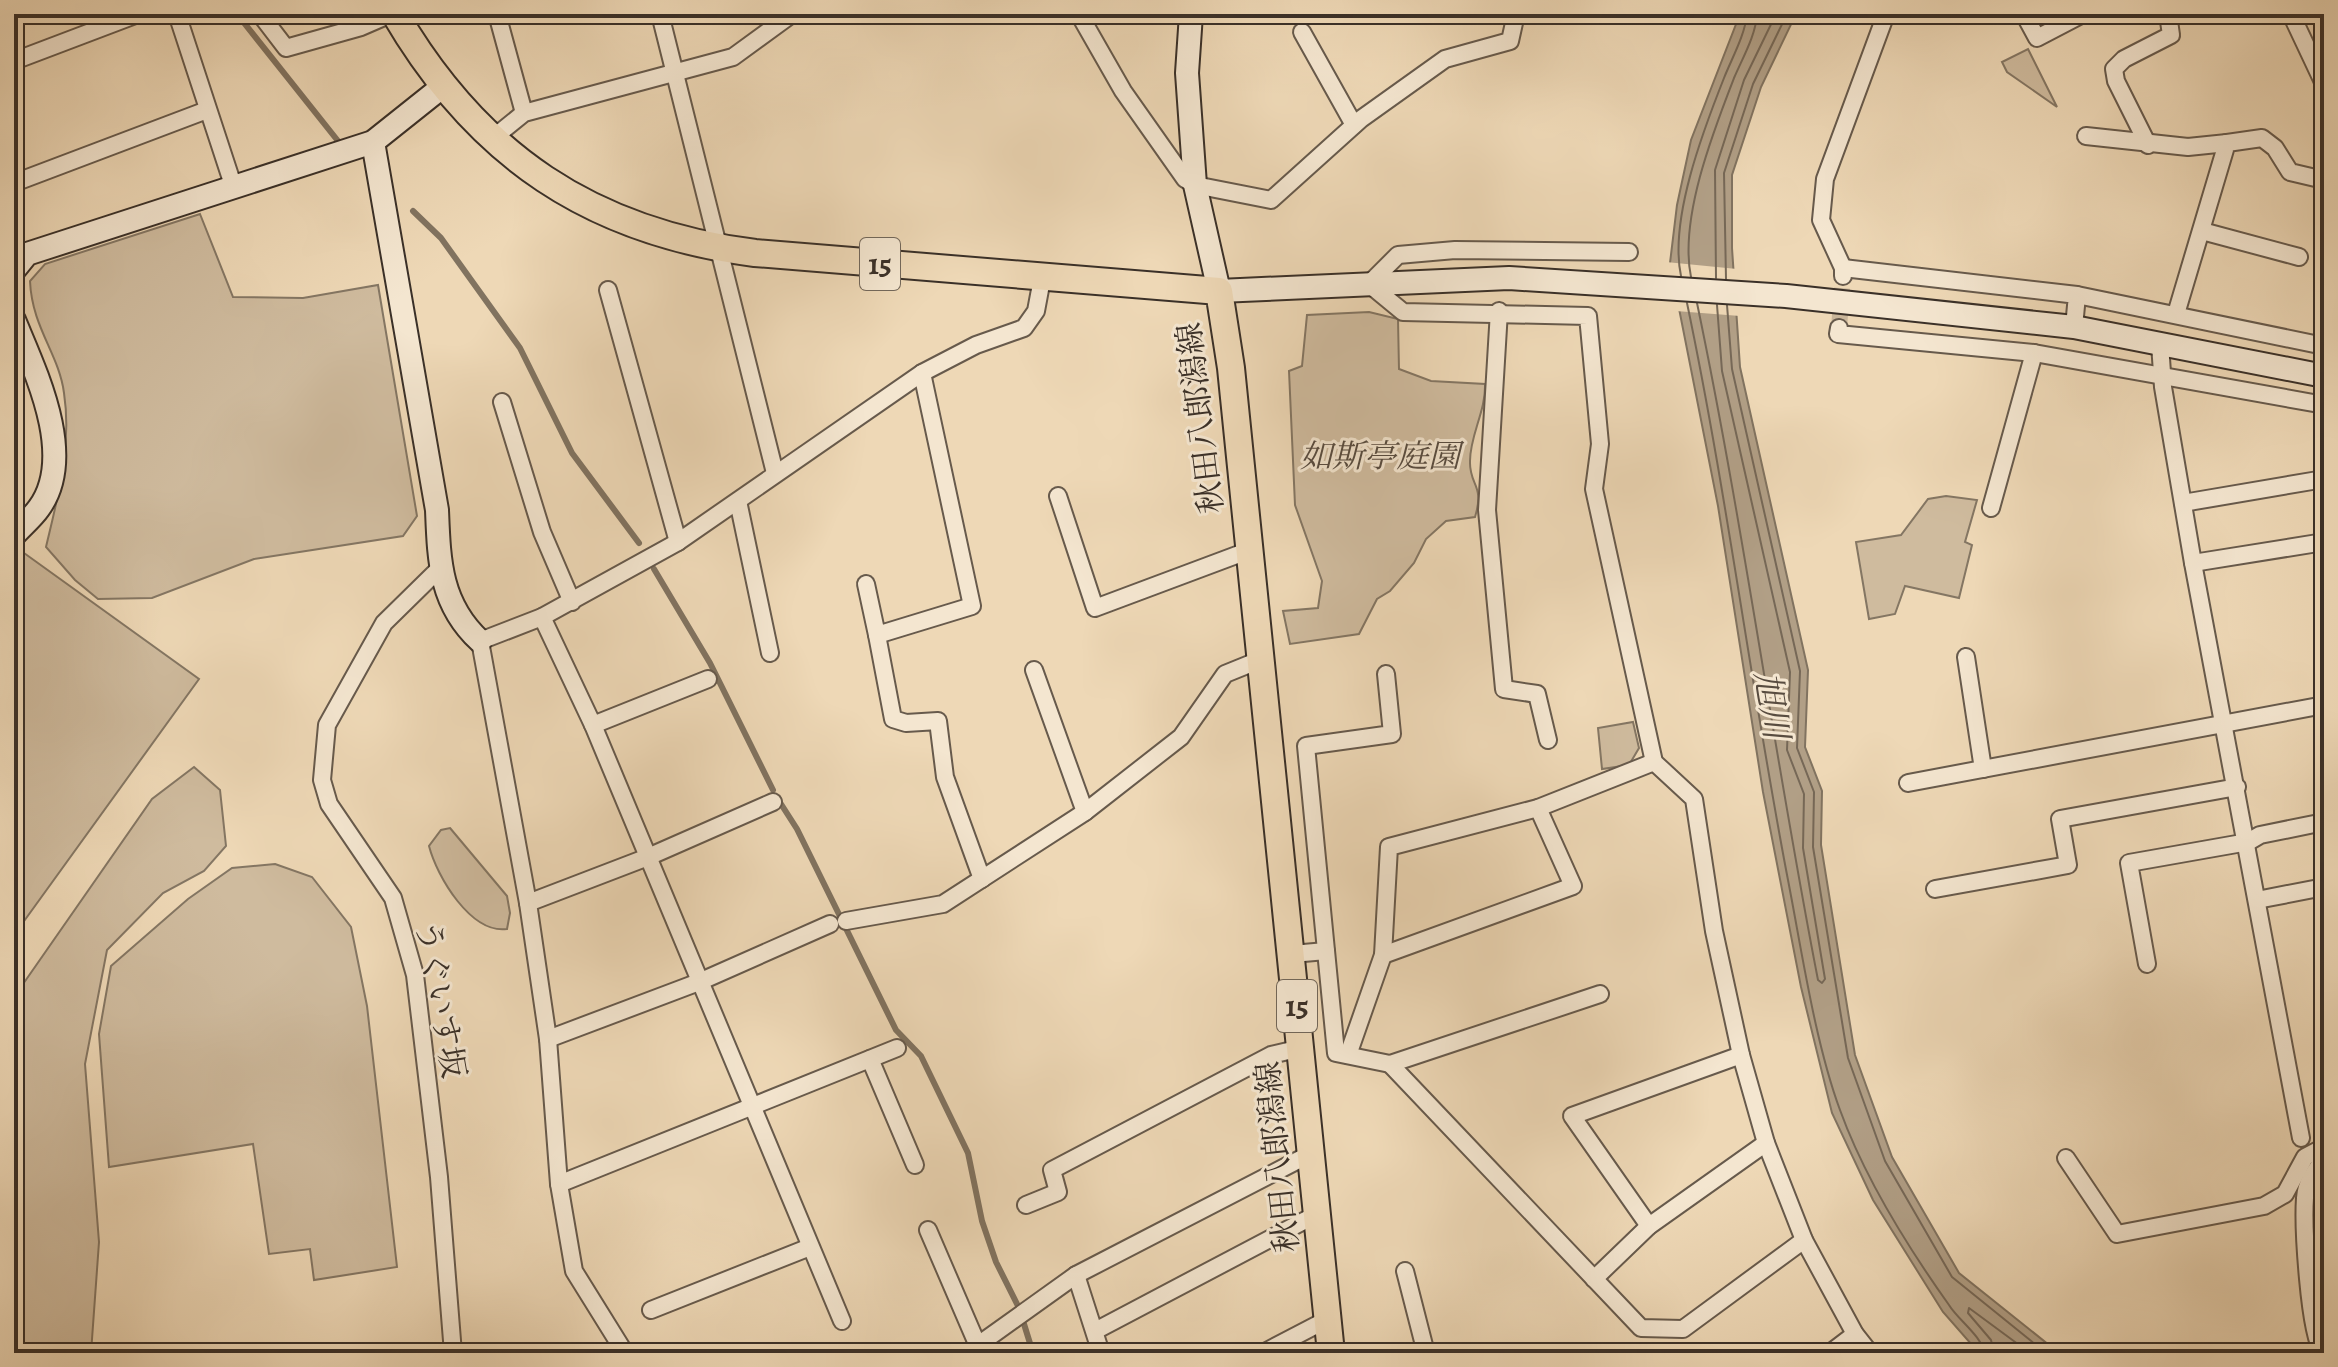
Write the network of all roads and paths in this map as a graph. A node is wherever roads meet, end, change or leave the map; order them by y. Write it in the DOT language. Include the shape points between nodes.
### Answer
graph roads {
  1 [pos="138,14"];
  2 [pos="177,14"];
  3 [pos="260,14"];
  4 [pos="393,14"];
  5 [pos="497,14"];
  6 [pos="660,14"];
  7 [pos="792,14"];
  8 [pos="1079,14"];
  9 [pos="1191,14"];
  10 [pos="1516,14"];
  11 [pos="1886,14"];
  12 [pos="2024,14"];
  13 [pos="2083,14"];
  14 [pos="2168,14"];
  15 [pos="2291,14"];
  16 [pos="774,20"];
  17 [pos="90,22"];
  18 [pos="1302,32"];
  19 [pos="14,61"];
  20 [pos="675,72"];
  21 [pos="2324,84"];
  22 [pos="442,87"];
  23 [pos="207,110"];
  24 [pos="524,113"];
  25 [pos="1354,125"];
  26 [pos="2086,136"];
  27 [pos="492,139"];
  28 [pos="373,142"];
  29 [pos="2227,143"];
  30 [pos="2148,145"];
  31 [pos="2324,180"];
  32 [pos="14,183"];
  33 [pos="1195,185"];
  34 [pos="234,188"];
  35 [pos="2202,231"];
  36 [pos="717,248"];
  37 [pos="1629,252"];
  38 [pos="2299,257"];
  39 [pos="14,270"];
  40 [pos="1042,279"];
  41 [pos="1369,284"];
  42 [pos="608,290"];
  43 [pos="1219,291"];
  44 [pos="2077,295"];
  45 [pos="1499,311"];
  46 [pos="2176,314"];
  47 [pos="14,320"];
  48 [pos="2074,327"];
  49 [pos="1839,328"];
  50 [pos="2160,344"];
  51 [pos="2324,346"];
  52 [pos="2034,353"];
  53 [pos="922,373"];
  54 [pos="2161,374"];
  55 [pos="2324,376"];
  56 [pos="2324,398"];
  57 [pos="502,402"];
  58 [pos="775,473"];
  59 [pos="2324,479"];
  60 [pos="1058,496"];
  61 [pos="738,501"];
  62 [pos="2183,503"];
  63 [pos="1991,508"];
  64 [pos="14,535"];
  65 [pos="678,542"];
  66 [pos="2324,542"];
  67 [pos="1250,550"];
  68 [pos="2193,563"];
  69 [pos="439,569"];
  70 [pos="866,584"];
  71 [pos="572,602"];
  72 [pos="542,617"];
  73 [pos="877,635"];
  74 [pos="480,641"];
  75 [pos="770,653"];
  76 [pos="1966,657"];
  77 [pos="1262,659"];
  78 [pos="1034,670"];
  79 [pos="1386,674"];
  80 [pos="708,679"];
  81 [pos="2324,705"];
  82 [pos="2224,724"];
  83 [pos="593,725"];
  84 [pos="1548,740"];
  85 [pos="1654,762"];
  86 [pos="1983,769"];
  87 [pos="1908,783"];
  88 [pos="2237,787"];
  89 [pos="773,802"];
  90 [pos="1538,808"];
  91 [pos="1085,812"];
  92 [pos="2324,822"];
  93 [pos="2248,842"];
  94 [pos="648,857"];
  95 [pos="982,879"];
  96 [pos="2324,887"];
  97 [pos="1935,889"];
  98 [pos="2257,900"];
  99 [pos="528,903"];
  100 [pos="1326,951"];
  101 [pos="1292,954"];
  102 [pos="1383,955"];
  103 [pos="2147,964"];
  104 [pos="699,982"];
  105 [pos="1600,994"];
  106 [pos="548,1039"];
  107 [pos="897,1048"];
  108 [pos="1301,1048"];
  109 [pos="1348,1055"];
  110 [pos="1741,1055"];
  111 [pos="870,1059"];
  112 [pos="1390,1064"];
  113 [pos="751,1108"];
  114 [pos="2301,1138"];
  115 [pos="1766,1143"];
  116 [pos="2324,1147"];
  117 [pos="1310,1154"];
  118 [pos="2066,1158"];
  119 [pos="2324,1159"];
  120 [pos="915,1165"];
  121 [pos="559,1184"];
  122 [pos="1026,1205"];
  123 [pos="1317,1214"];
  124 [pos="1649,1226"];
  125 [pos="928,1230"];
  126 [pos="1804,1240"];
  127 [pos="810,1247"];
  128 [pos="1405,1271"];
  129 [pos="1076,1275"];
  130 [pos="1594,1279"];
  131 [pos="651,1310"];
  132 [pos="1328,1319"];
  133 [pos="842,1321"];
  134 [pos="1095,1331"];
  135 [pos="1855,1334"];
  136 [pos="972,1349"];
  137 [pos="453,1353"];
  138 [pos="625,1353"];
  139 [pos="1101,1353"];
  140 [pos="1263,1353"];
  141 [pos="1331,1353"];
  142 [pos="1426,1353"];
  143 [pos="1830,1353"];
  144 [pos="1870,1353"];
  145 [pos="2323,1353"];
  1 -- 17 [label="street"];
  2 -- 23 [label="street"];
  3 -- 4 [label="street" via="286,48"];
  4 -- 22 [label="main road, 秋田八郎潟線 / 15"];
  5 -- 24 [label="street"];
  6 -- 20 [label="street"];
  7 -- 16 [label="street"];
  8 -- 33 [label="street" via="1123,91 1177,169"];
  9 -- 33 [label="street" via="1187,73"];
  10 -- 25 [label="street" via="1510,41 1445,59"];
  11 -- 44 [label="street" via="1825,179 1821,220 1843,272"];
  12 -- 13 [label="street" via="2037,38"];
  14 -- 30 [label="street" via="2171,35 2114,69"];
  15 -- 21 [label="street"];
  16 -- 20 [label="street" via="733,57"];
  17 -- 19 [label="street"];
  18 -- 25 [label="street"];
  20 -- 24 [label="street"];
  20 -- 36 [label="street"];
  22 -- 27 [label="main road, 秋田八郎潟線 / 15"];
  22 -- 28 [label="street"];
  23 -- 32 [label="street"];
  23 -- 34 [label="street"];
  24 -- 27 [label="street"];
  25 -- 33 [label="street" via="1271,200"];
  26 -- 30 [label="street"];
  27 -- 36 [label="main road, 秋田八郎潟線 / 15" via="535,174 587,205 655,232"];
  28 -- 34 [label="street"];
  28 -- 69 [label="street" via="437,510"];
  29 -- 30 [label="street"];
  29 -- 31 [label="street" via="2262,138 2290,172"];
  29 -- 35 [label="street"];
  33 -- 43 [label="street"];
  34 -- 39 [label="street" via="27,254"];
  35 -- 38 [label="street"];
  35 -- 46 [label="street"];
  36 -- 40 [label="main road, 秋田八郎潟線 / 15"];
  36 -- 58 [label="street"];
  37 -- 41 [label="street" via="1455,250 1398,255"];
  40 -- 43 [label="main road, 秋田八郎潟線 / 15"];
  40 -- 53 [label="street" via="1036,311 1024,328"];
  41 -- 43 [label="street"];
  41 -- 45 [label="street" via="1403,312"];
  41 -- 48 [label="street" via="1509,278 1649,286"];
  42 -- 65 [label="street"];
  43 -- 67 [label="main road, 秋田八郎潟線 / 15"];
  44 -- 46 [label="street"];
  44 -- 48 [label="street"];
  45 -- 84 [label="street" via="1487,510 1504,689 1537,694"];
  45 -- 85 [label="street" via="1588,316 1600,444 1594,489"];
  46 -- 51 [label="street"];
  47 -- 64 [label="street" via="53,424 51,474 41,506"];
  48 -- 50 [label="street"];
  49 -- 52 [label="street" via="1838,334"];
  50 -- 54 [label="street"];
  50 -- 55 [label="street"];
  52 -- 54 [label="street"];
  52 -- 63 [label="street"];
  53 -- 58 [label="street"];
  53 -- 73 [label="street" via="972,606"];
  54 -- 56 [label="street" via="2319,404"];
  54 -- 62 [label="street"];
  57 -- 71 [label="street" via="542,532"];
  58 -- 61 [label="street"];
  59 -- 62 [label="street"];
  60 -- 67 [label="street" via="1095,608"];
  61 -- 65 [label="street"];
  61 -- 75 [label="street"];
  62 -- 68 [label="street"];
  65 -- 71 [label="street"];
  66 -- 68 [label="street"];
  67 -- 77 [label="main road, 秋田八郎潟線 / 15"];
  68 -- 82 [label="street"];
  69 -- 74 [label="street" via="465,627"];
  69 -- 137 [label="street, うぐいす坂" via="384,623 327,725 322,780 329,804 393,898 415,975"];
  70 -- 73 [label="street"];
  71 -- 72 [label="street"];
  72 -- 74 [label="street"];
  72 -- 83 [label="street"];
  73 -- 95 [label="street" via="893,719 938,721 945,777"];
  74 -- 99 [label="street"];
  76 -- 86 [label="street"];
  77 -- 91 [label="street" via="1225,674 1181,737"];
  77 -- 101 [label="main road, 秋田八郎潟線 / 15"];
  78 -- 91 [label="street"];
  79 -- 100 [label="street" via="1392,734 1306,746"];
  80 -- 83 [label="street"];
  81 -- 82 [label="street"];
  82 -- 86 [label="street"];
  82 -- 88 [label="street"];
  83 -- 94 [label="street"];
  85 -- 90 [label="street"];
  85 -- 110 [label="street" via="1694,799 1714,931"];
  86 -- 87 [label="street"];
  88 -- 93 [label="street"];
  88 -- 97 [label="street" via="2060,819 2068,865"];
  89 -- 94 [label="street"];
  90 -- 102 [label="street" via="1389,847"];
  90 -- 102 [label="street" via="1573,886"];
  91 -- 95 [label="street"];
  92 -- 93 [label="street"];
  93 -- 98 [label="street"];
  93 -- 103 [label="street" via="2129,863"];
  94 -- 99 [label="street"];
  94 -- 104 [label="street"];
  95 -- 104 [label="street" via="943,904 838,922"];
  96 -- 98 [label="street"];
  98 -- 114 [label="street"];
  99 -- 106 [label="street"];
  100 -- 101 [label="street"];
  100 -- 109 [label="street" via="1336,1053"];
  101 -- 108 [label="main road, 秋田八郎潟線 / 15"];
  102 -- 109 [label="street"];
  104 -- 106 [label="street"];
  104 -- 113 [label="street"];
  105 -- 112 [label="street"];
  106 -- 121 [label="street"];
  107 -- 111 [label="street"];
  108 -- 117 [label="main road, 秋田八郎潟線 / 15"];
  108 -- 122 [label="street" via="1271,1055 1052,1170 1058,1192"];
  109 -- 112 [label="street"];
  110 -- 115 [label="street"];
  110 -- 124 [label="street" via="1572,1116"];
  111 -- 113 [label="street"];
  111 -- 120 [label="street"];
  112 -- 130 [label="street"];
  113 -- 121 [label="street"];
  113 -- 127 [label="street"];
  115 -- 124 [label="street"];
  115 -- 126 [label="street"];
  116 -- 118 [label="street" via="2305,1157 2285,1194 2264,1206 2117,1234"];
  117 -- 123 [label="main road, 秋田八郎潟線 / 15"];
  117 -- 129 [label="street"];
  119 -- 145 [label="street" via="2305,1198 2317,1344"];
  121 -- 138 [label="street" via="574,1271"];
  123 -- 132 [label="main road, 秋田八郎潟線 / 15"];
  123 -- 134 [label="street"];
  124 -- 130 [label="street"];
  125 -- 136 [label="street"];
  126 -- 130 [label="street" via="1683,1329 1641,1328"];
  126 -- 135 [label="street"];
  127 -- 131 [label="street"];
  127 -- 133 [label="street"];
  128 -- 142 [label="street"];
  129 -- 134 [label="street"];
  129 -- 136 [label="street"];
  132 -- 140 [label="street"];
  132 -- 141 [label="main road, 秋田八郎潟線 / 15"];
  134 -- 139 [label="street"];
  135 -- 143 [label="street"];
  135 -- 144 [label="street"];
}
